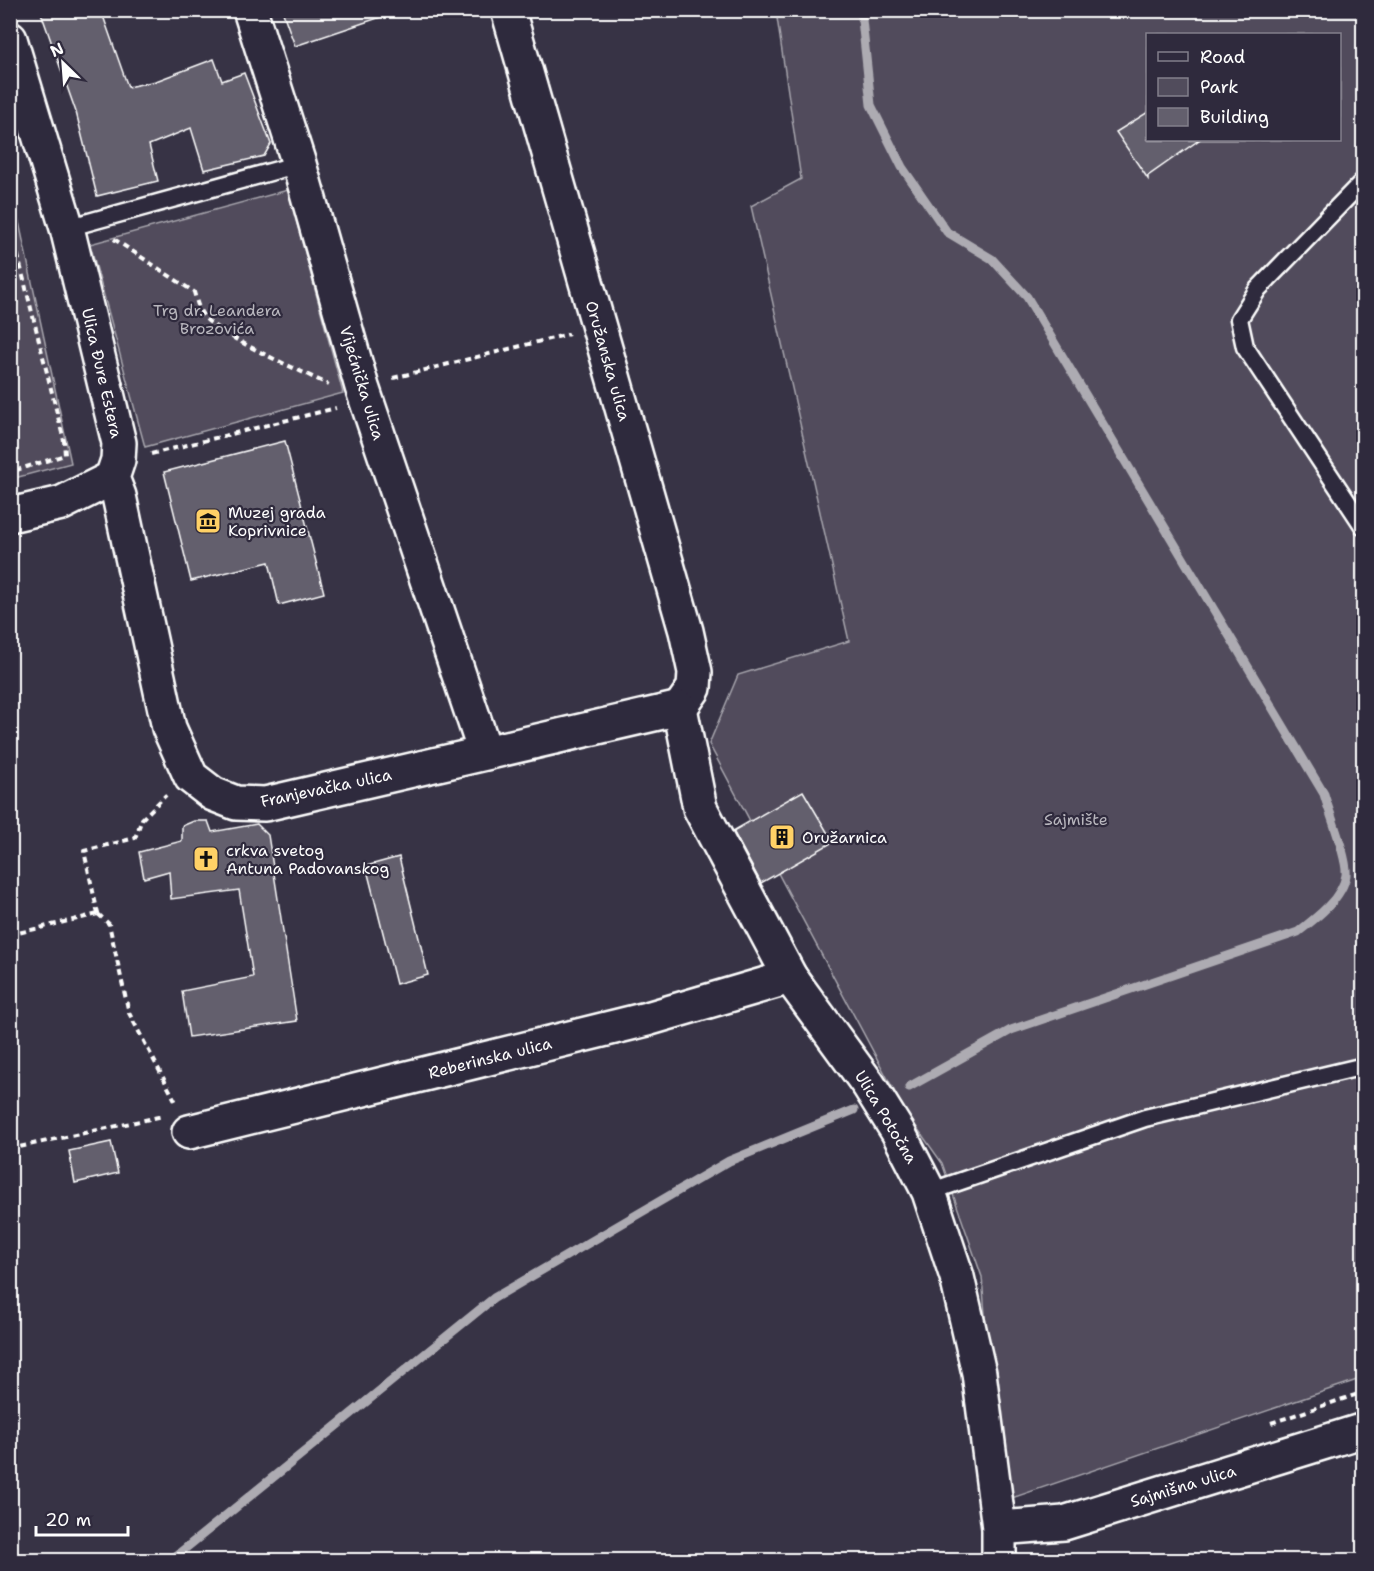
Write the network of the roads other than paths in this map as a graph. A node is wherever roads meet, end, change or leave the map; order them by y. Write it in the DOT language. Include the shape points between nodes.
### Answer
graph roads {
  1 [pos="250,10"];
  2 [pos="508,10"];
  3 [pos="10,39"];
  4 [pos="299,164"];
  5 [pos="1364,180"];
  6 [pos="67,228"];
  7 [pos="112,478"];
  8 [pos="10,515"];
  9 [pos="1364,527"];
  10 [pos="680,708"];
  11 [pos="485,752"];
  12 [pos="790,977"];
  13 [pos="1364,1066"];
  14 [pos="180,1119"];
  15 [pos="929,1192"];
  16 [pos="1364,1430"];
  17 [pos="999,1528"];
  18 [pos="999,1560"];
  1 -- 4 [label="street, Vijećnička ulica"];
  2 -- 10 [label="street, Oružanska ulica" via="686,631 695,672 694,688"];
  3 -- 6 [label="street, Ulica Đure Estera"];
  4 -- 6 [label="lane"];
  4 -- 11 [label="street, Vijećnička ulica" via="353,390"];
  5 -- 9 [label="lane" via="1258,289 1239,319 1245,347"];
  6 -- 7 [label="street, Ulica Đure Estera" via="119,442"];
  7 -- 8 [label="street" via="62,502"];
  7 -- 11 [label="street, Franjevačka ulica" via="169,728 191,777 213,794 236,803 265,804"];
  10 -- 11 [label="street, Franjevačka ulica"];
  10 -- 12 [label="street, Ulica Potočna" via="700,808"];
  12 -- 14 [label="street, Reberinska ulica" via="646,1019"];
  12 -- 15 [label="street, Ulica Potočna" via="868,1084"];
  13 -- 15 [label="lane" via="1145,1118"];
  15 -- 17 [label="street, Ulica Potočna" via="957,1277 979,1373"];
  16 -- 17 [label="street, Sajmišna ulica" via="1064,1523"];
  17 -- 18 [label="street, Ulica Potočna"];
}
